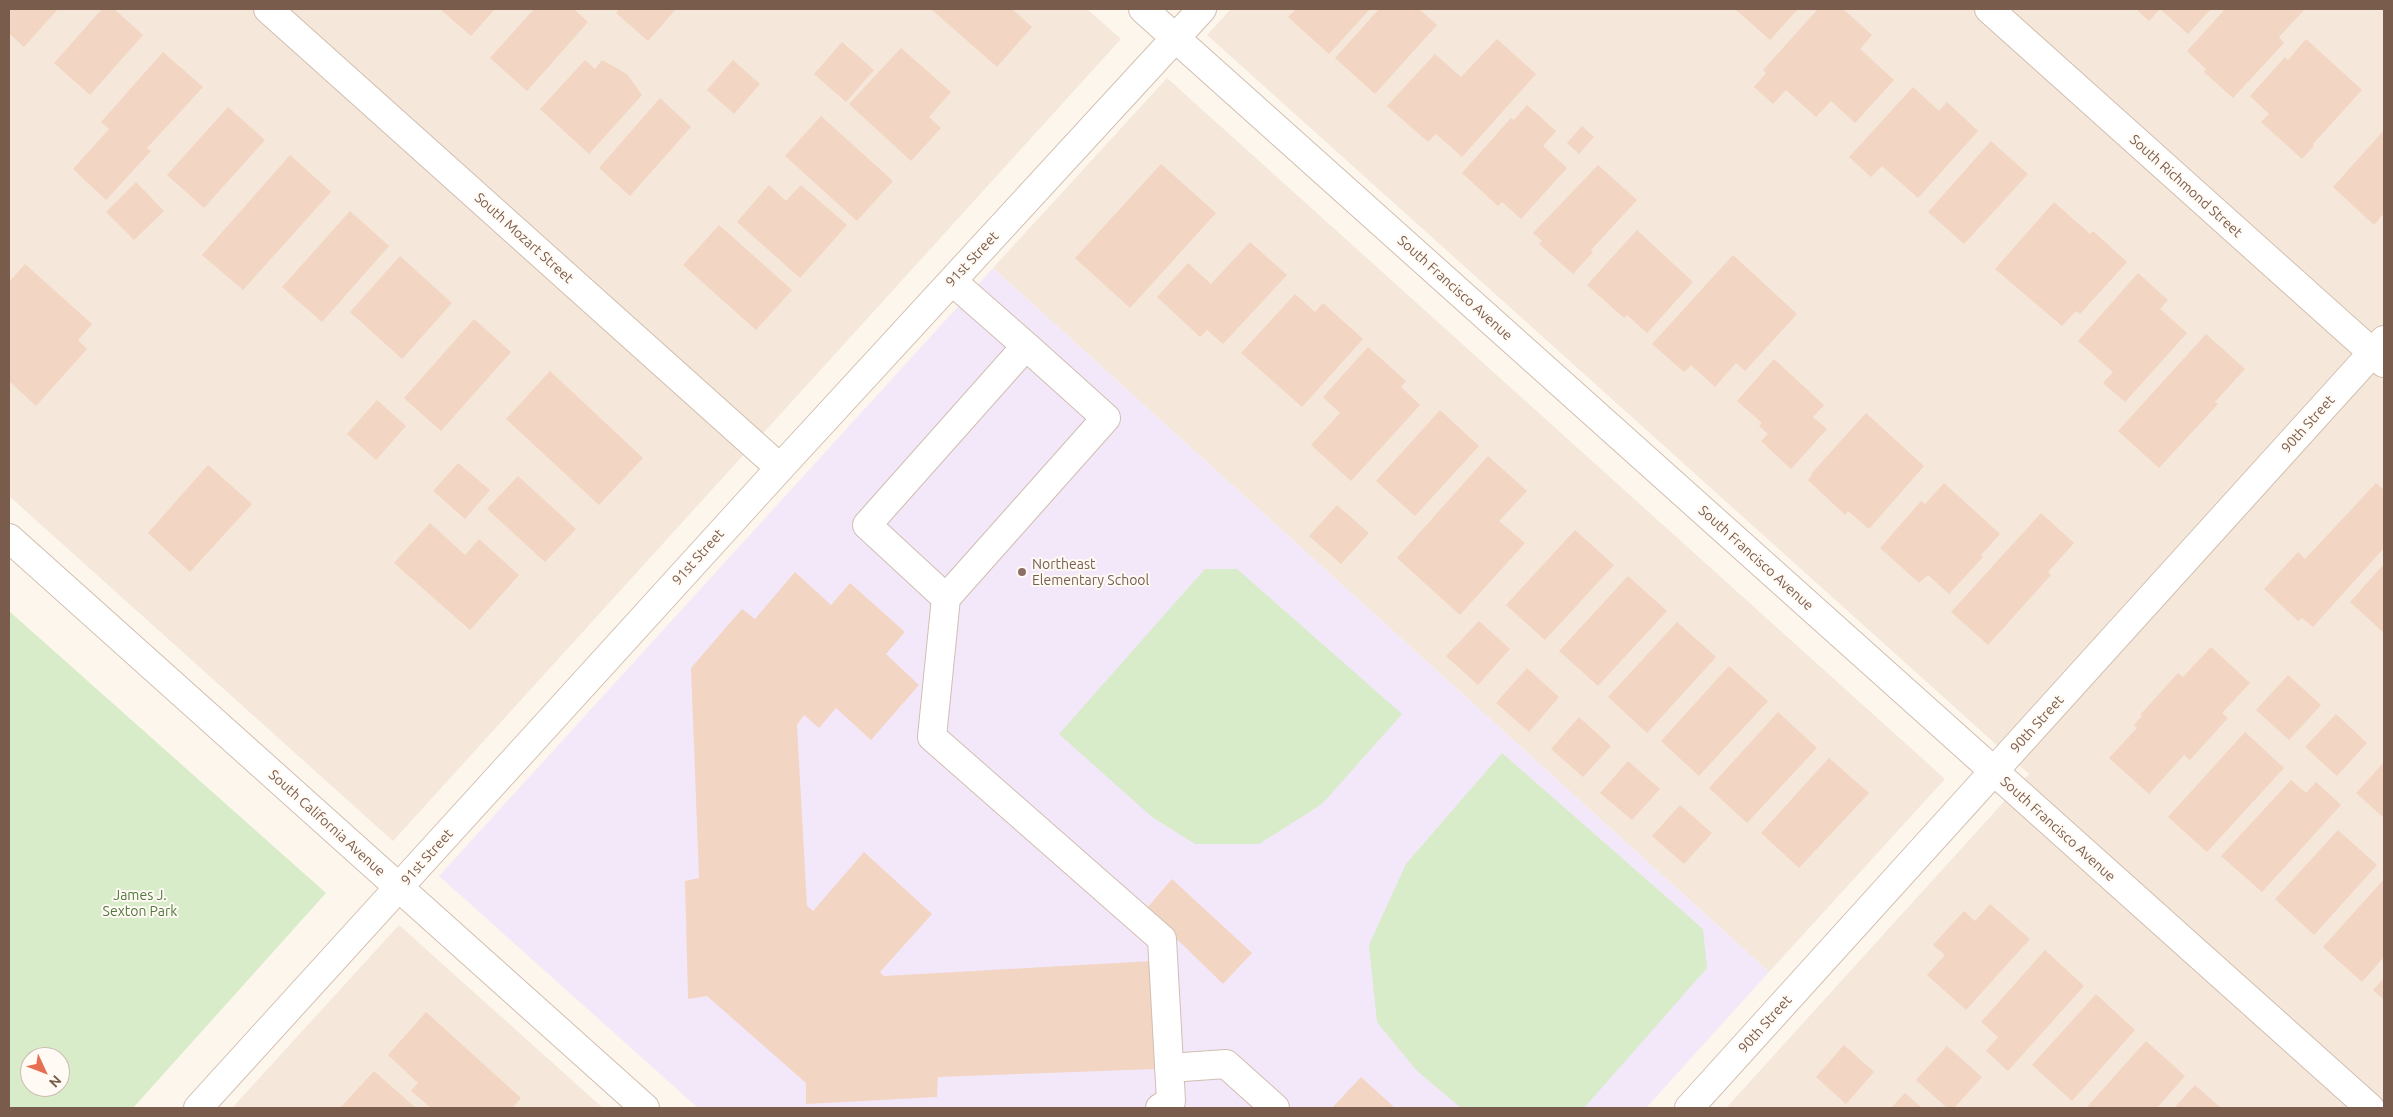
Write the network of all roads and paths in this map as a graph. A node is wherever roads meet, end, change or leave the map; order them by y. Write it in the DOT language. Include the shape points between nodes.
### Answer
graph roads {
  1 [pos="268,9"];
  2 [pos="1142,9"];
  3 [pos="1202,9"];
  4 [pos="1989,9"];
  5 [pos="1175,38"];
  6 [pos="952,281"];
  7 [pos="1026,346"];
  8 [pos="2380,352"];
  9 [pos="780,468"];
  10 [pos="9,538"];
  11 [pos="946,598"];
  12 [pos="1994,771"];
  13 [pos="399,888"];
  14 [pos="1170,1068"];
  15 [pos="198,1108"];
  16 [pos="645,1108"];
  17 [pos="1160,1108"];
  18 [pos="1275,1108"];
  19 [pos="1688,1108"];
  20 [pos="2370,1108"];
  1 -- 9 [label="street, South Mozart Street"];
  2 -- 5 [label="street, South Francisco Avenue"];
  3 -- 5 [label="street, 91st Street"];
  4 -- 8 [label="street, South Richmond Street"];
  5 -- 6 [label="street, 91st Street"];
  5 -- 12 [label="street, South Francisco Avenue"];
  6 -- 7 [label="street"];
  6 -- 9 [label="street, 91st Street"];
  7 -- 11 [label="street" via="867,525"];
  7 -- 11 [label="street" via="1106,418"];
  8 -- 12 [label="street, 90th Street"];
  9 -- 13 [label="street, 91st Street"];
  10 -- 13 [label="street, South California Avenue"];
  11 -- 14 [label="street" via="932,737 1162,939"];
  12 -- 19 [label="street, 90th Street"];
  12 -- 20 [label="street, South Francisco Avenue"];
  13 -- 15 [label="street, 91st Street"];
  13 -- 16 [label="street, South California Avenue"];
  14 -- 17 [label="street" via="1171,1101"];
  14 -- 18 [label="street" via="1226,1064"];
}
